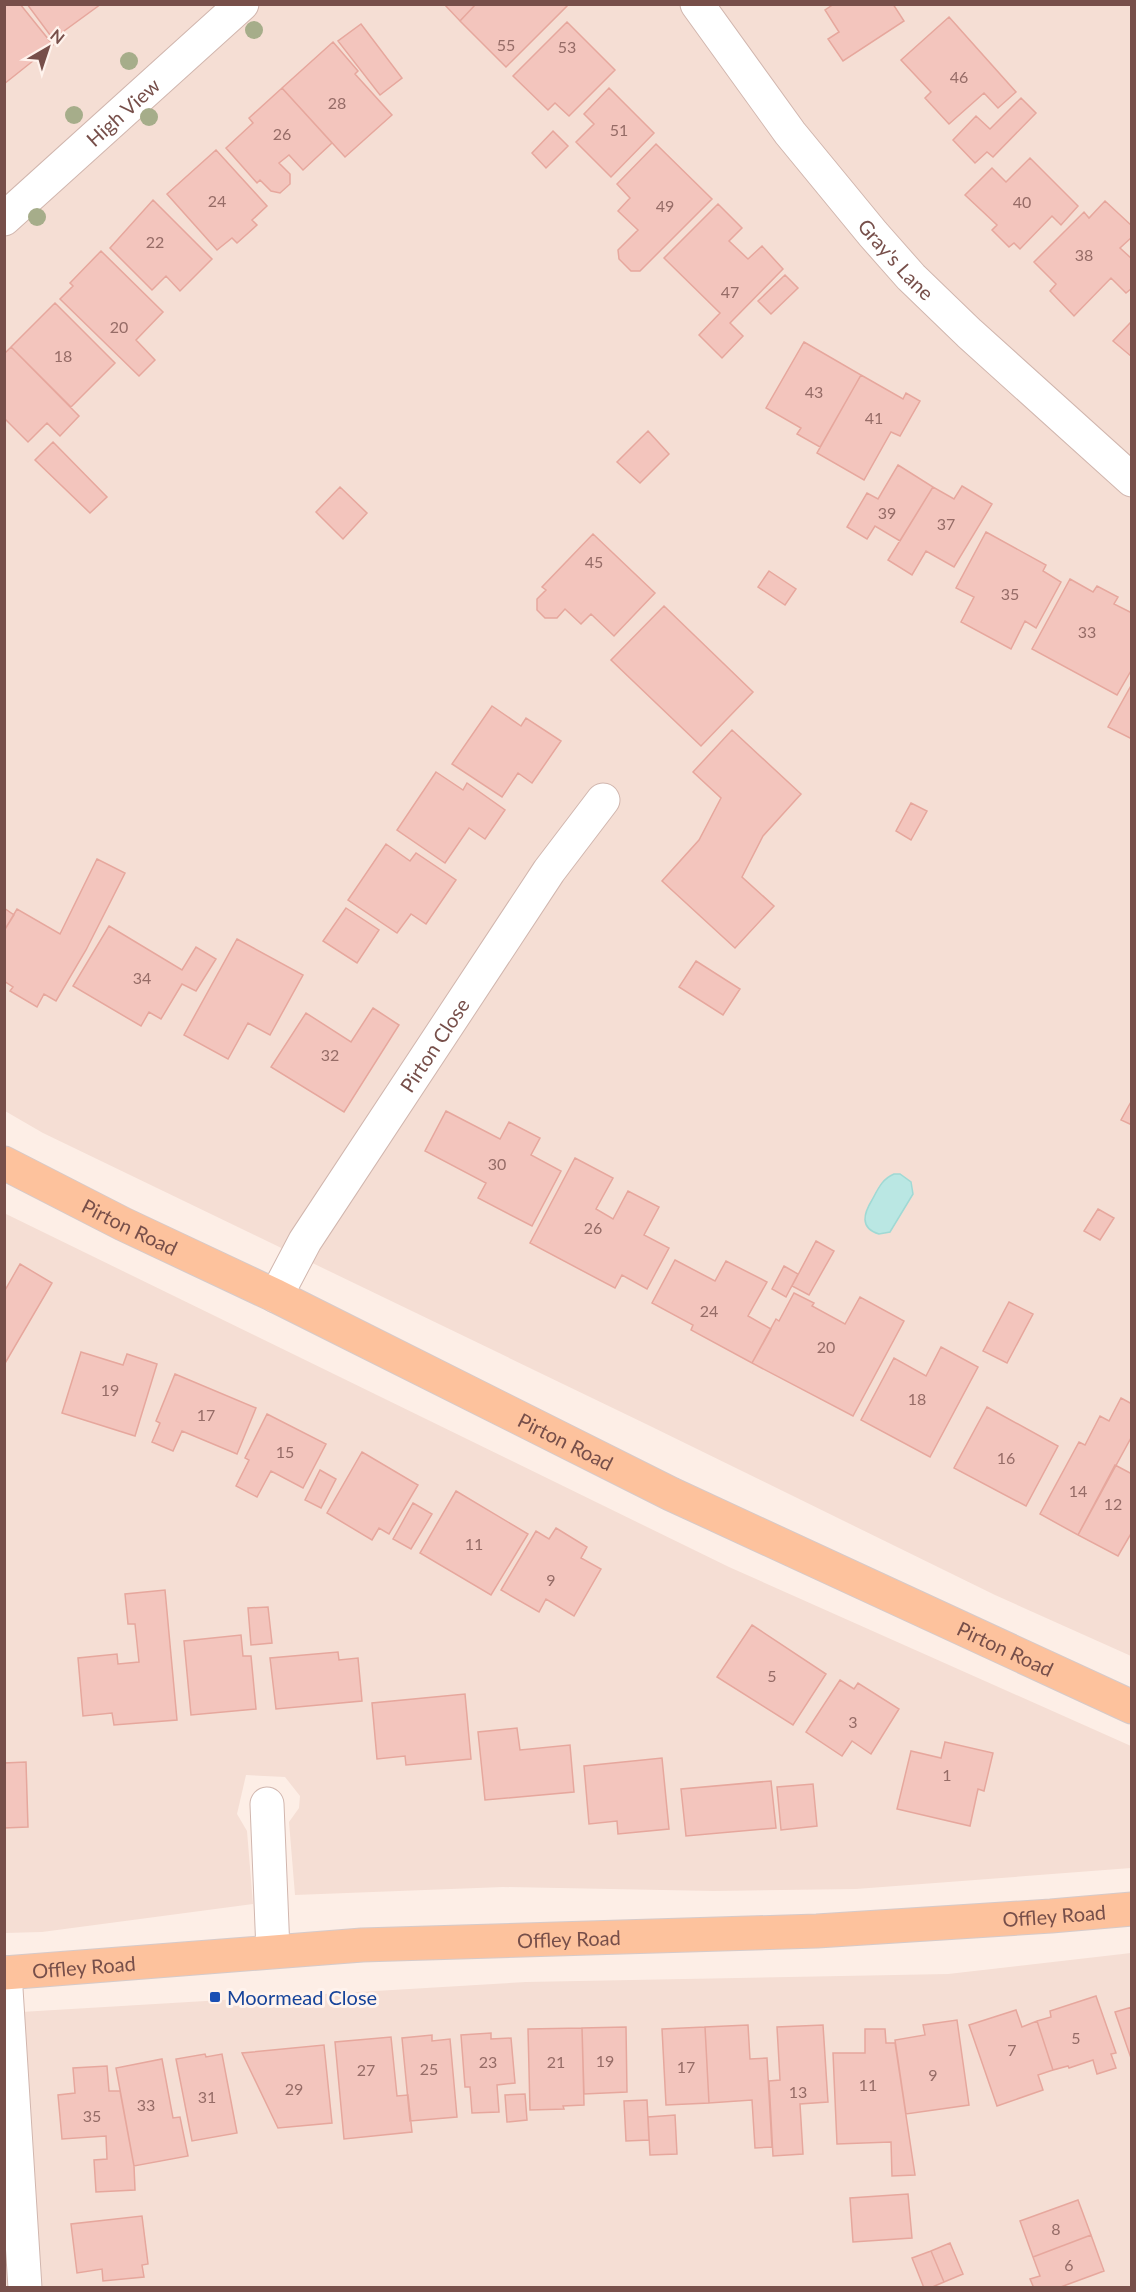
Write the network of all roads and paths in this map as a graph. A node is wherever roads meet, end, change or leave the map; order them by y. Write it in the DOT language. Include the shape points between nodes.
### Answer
graph roads {
  1 [pos="242,4"];
  2 [pos="697,4"];
  3 [pos="4,219"];
  4 [pos="1131,480"];
  5 [pos="603,800"];
  6 [pos="4,1163"];
  7 [pos="276,1296"];
  8 [pos="1131,1707"];
  9 [pos="267,1804"];
  10 [pos="1131,1908"];
  11 [pos="273,1951"];
  12 [pos="5,1973"];
  13 [pos="25,2288"];
  1 -- 3 [label="street, High View"];
  2 -- 4 [label="street, Gray's Lane" via="790,133 911,277"];
  5 -- 7 [label="street, Pirton Close" via="549,871 305,1241"];
  6 -- 7 [label="main road, Pirton Road"];
  7 -- 8 [label="main road, Pirton Road" via="671,1494"];
  9 -- 11 [label="street"];
  10 -- 11 [label="main road, Offley Road" via="817,1931"];
  11 -- 12 [label="main road, Offley Road"];
  12 -- 13 [label="street"];
}
